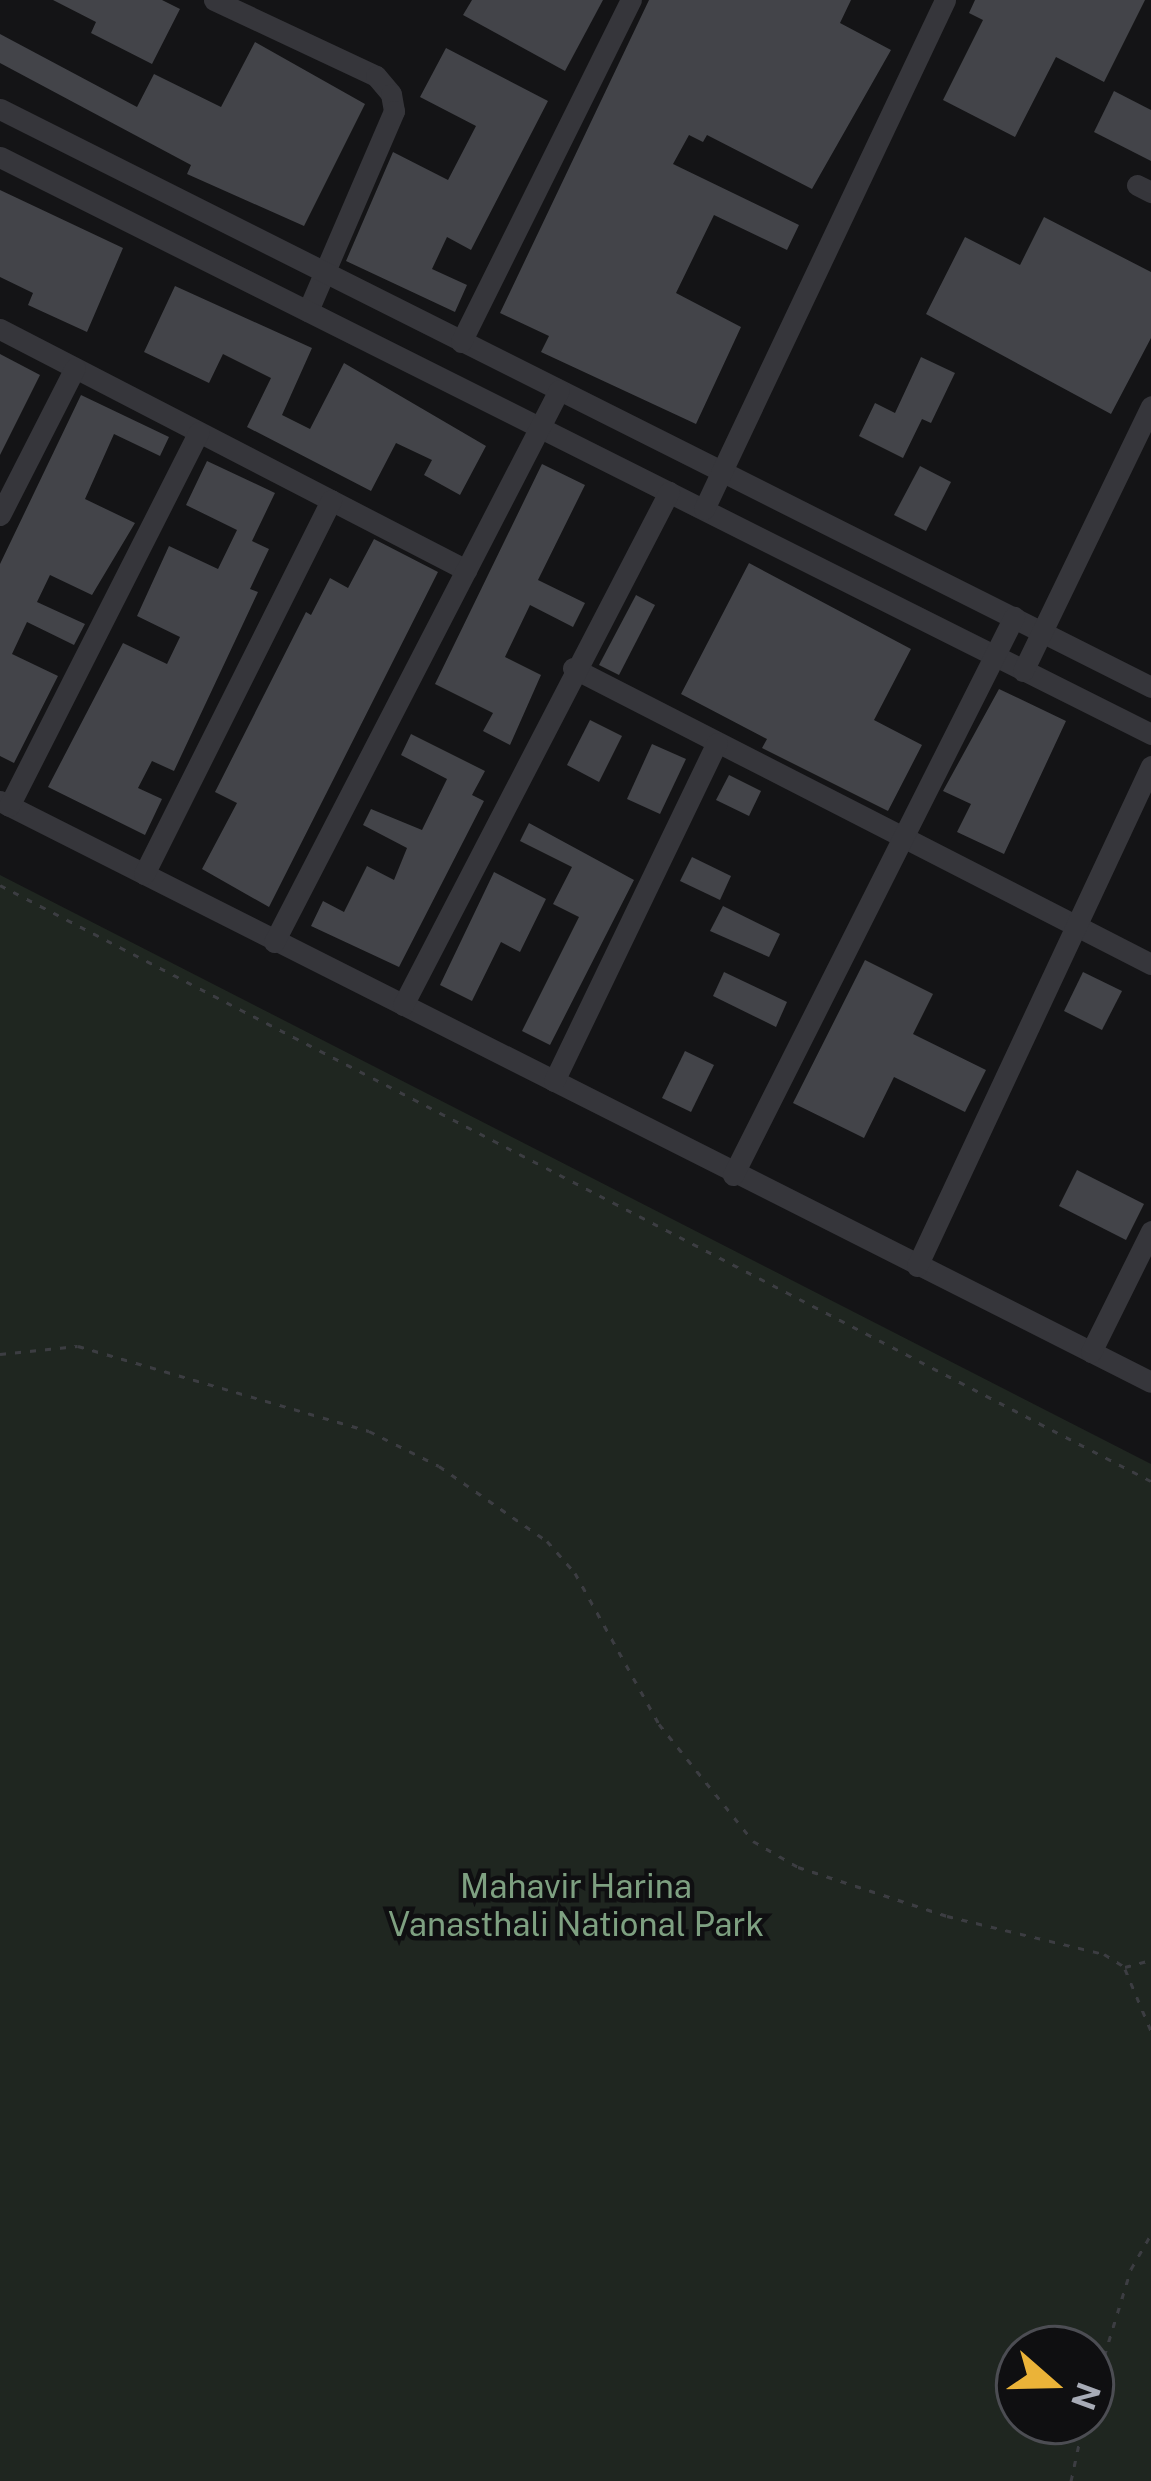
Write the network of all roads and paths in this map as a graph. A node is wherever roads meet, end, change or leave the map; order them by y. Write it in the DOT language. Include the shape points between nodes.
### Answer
graph roads {
  1 [pos="214,0"];
  2 [pos="631,0"];
  3 [pos="946,0"];
  4 [pos="0,109"];
  5 [pos="0,157"];
  6 [pos="324,273"];
  7 [pos="308,311"];
  8 [pos="0,329"];
  9 [pos="461,342"];
  10 [pos="75,368"];
  11 [pos="559,390"];
  12 [pos="1151,406"];
  13 [pos="537,427"];
  14 [pos="199,432"];
  15 [pos="721,469"];
  16 [pos="669,492"];
  17 [pos="331,500"];
  18 [pos="704,509"];
  19 [pos="0,514"];
  20 [pos="466,570"];
  21 [pos="1014,617"];
  22 [pos="1043,632"];
  23 [pos="995,658"];
  24 [pos="573,668"];
  25 [pos="1023,671"];
  26 [pos="1151,687"];
  27 [pos="1151,734"];
  28 [pos="717,743"];
  29 [pos="1151,766"];
  30 [pos="4,804"];
  31 [pos="904,838"];
  32 [pos="145,874"];
  33 [pos="0,885"];
  34 [pos="1077,927"];
  35 [pos="274,942"];
  36 [pos="1151,964"];
  37 [pos="404,1005"];
  38 [pos="554,1081"];
  39 [pos="733,1175"];
  40 [pos="1151,1231"];
  41 [pos="917,1266"];
  42 [pos="1091,1352"];
  43 [pos="0,1354"];
  44 [pos="1151,1382"];
  45 [pos="1151,1481"];
  46 [pos="1151,1960"];
  47 [pos="1125,1967"];
  48 [pos="1151,2031"];
  49 [pos="1151,2235"];
  50 [pos="1114,2325"];
  51 [pos="1079,2445"];
  52 [pos="1071,2481"];
  1 -- 6 [label="street" via="376,76 392,94 394,111"];
  2 -- 9 [label="street"];
  3 -- 15 [label="street"];
  4 -- 6 [label="street"];
  5 -- 7 [label="street"];
  6 -- 7 [label="street"];
  6 -- 9 [label="street"];
  7 -- 13 [label="street"];
  8 -- 10 [label="street"];
  9 -- 11 [label="street"];
  10 -- 14 [label="street"];
  10 -- 19 [label="street"];
  11 -- 13 [label="street"];
  11 -- 15 [label="street"];
  12 -- 22 [label="street"];
  13 -- 16 [label="street"];
  13 -- 20 [label="street"];
  14 -- 17 [label="street"];
  14 -- 30 [label="street"];
  15 -- 18 [label="street"];
  15 -- 21 [label="street"];
  16 -- 18 [label="street"];
  16 -- 24 [label="street"];
  17 -- 20 [label="street"];
  17 -- 32 [label="street"];
  18 -- 23 [label="street"];
  20 -- 35 [label="street"];
  21 -- 22 [label="street"];
  21 -- 23 [label="street"];
  22 -- 25 [label="street"];
  22 -- 26 [label="street"];
  23 -- 25 [label="street"];
  23 -- 31 [label="street"];
  24 -- 28 [label="street"];
  24 -- 37 [label="street"];
  25 -- 27 [label="street"];
  28 -- 31 [label="street"];
  28 -- 38 [label="street"];
  29 -- 34 [label="street"];
  30 -- 32 [label="street"];
  31 -- 34 [label="street"];
  31 -- 39 [label="street"];
  32 -- 35 [label="street"];
  33 -- 45 [label="path"];
  34 -- 36 [label="street"];
  34 -- 41 [label="street"];
  35 -- 37 [label="street"];
  37 -- 38 [label="street"];
  38 -- 39 [label="street"];
  39 -- 41 [label="street"];
  40 -- 42 [label="street"];
  41 -- 42 [label="street"];
  42 -- 44 [label="street"];
  43 -- 47 [label="path" via="78,1346 369,1431 439,1466 530,1528 575,1573 659,1724 753,1841 798,1868 1104,1954"];
  46 -- 47 [label="path"];
  47 -- 48 [label="path"];
  49 -- 50 [label="path"];
  51 -- 52 [label="path"];
}
